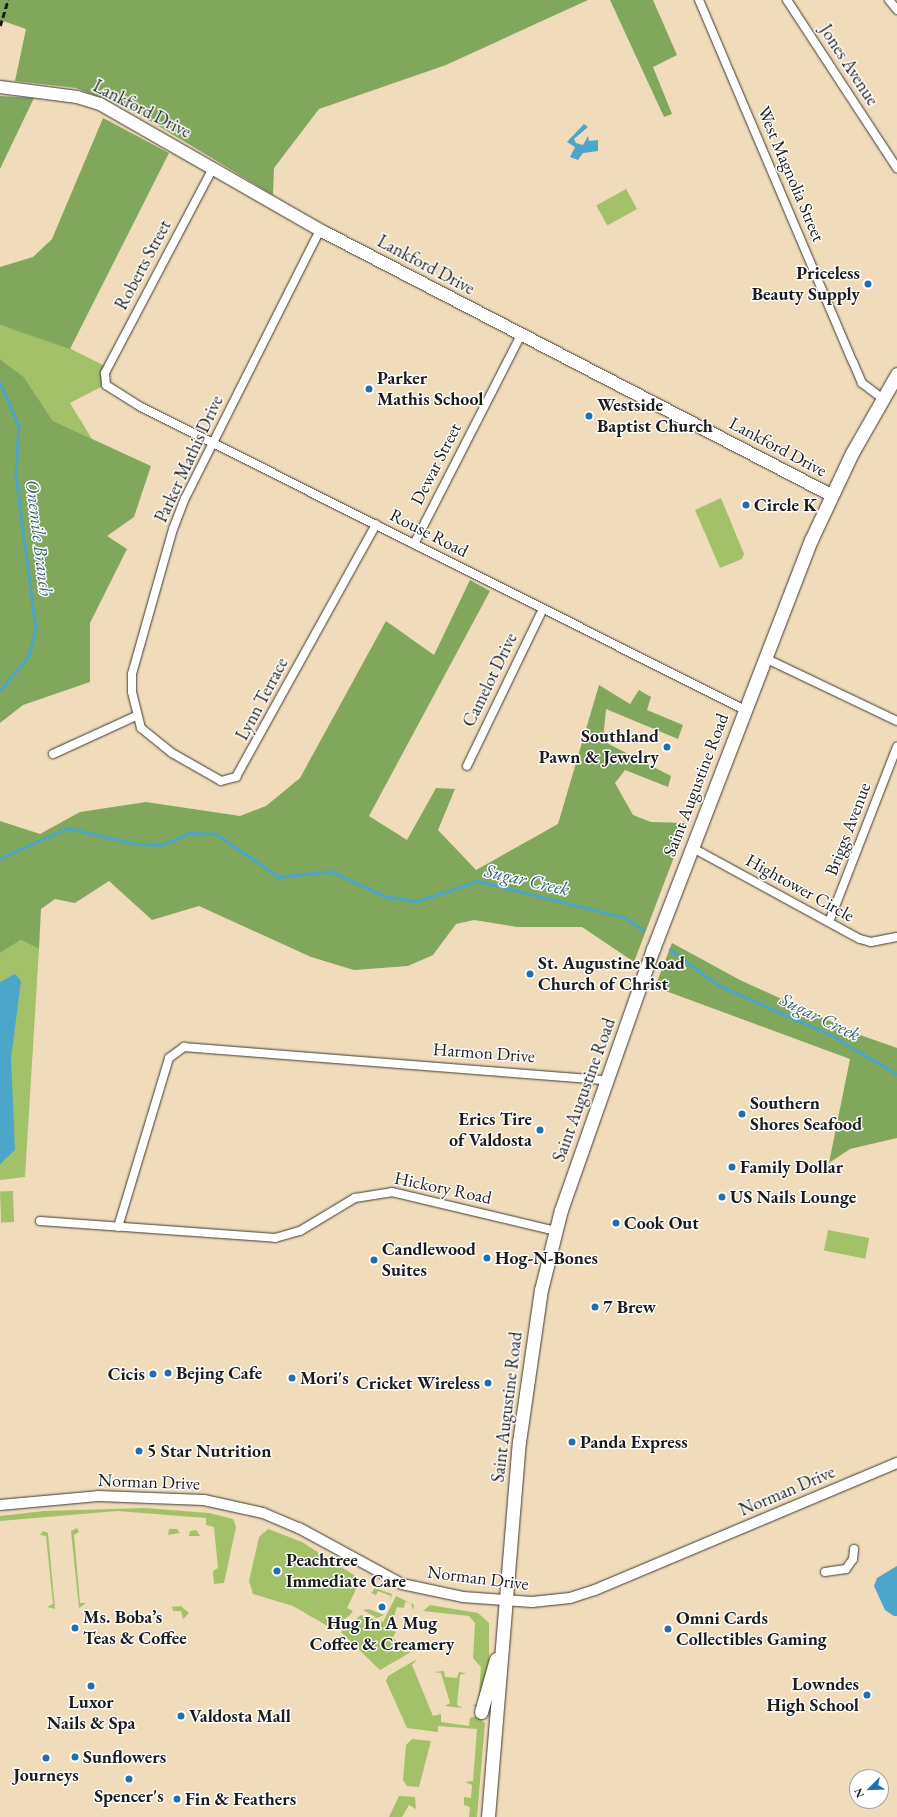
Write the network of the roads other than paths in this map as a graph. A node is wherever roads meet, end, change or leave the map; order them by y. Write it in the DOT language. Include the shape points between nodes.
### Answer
graph roads {
  1 [pos="699,0"];
  2 [pos="787,0"];
  3 [pos="889,0"];
  4 [pos="897,10"];
  5 [pos="0,87"];
  6 [pos="213,168"];
  7 [pos="897,168"];
  8 [pos="320,230"];
  9 [pos="521,335"];
  10 [pos="897,374"];
  11 [pos="104,378"];
  12 [pos="882,398"];
  13 [pos="213,442"];
  14 [pos="831,495"];
  15 [pos="376,524"];
  16 [pos="414,544"];
  17 [pos="543,609"];
  18 [pos="765,658"];
  19 [pos="745,710"];
  20 [pos="136,716"];
  21 [pos="897,721"];
  22 [pos="897,747"];
  23 [pos="53,754"];
  24 [pos="467,766"];
  25 [pos="692,847"];
  26 [pos="829,922"];
  27 [pos="897,937"];
  28 [pos="605,1080"];
  29 [pos="40,1221"];
  30 [pos="118,1226"];
  31 [pos="556,1231"];
  32 [pos="897,1463"];
  33 [pos="0,1504"];
  34 [pos="854,1549"];
  35 [pos="825,1572"];
  36 [pos="506,1601"];
  37 [pos="502,1640"];
  38 [pos="481,1712"];
  39 [pos="488,1817"];
  1 -- 12 [label="street, West Magnolia Street" via="862,382"];
  2 -- 7 [label="street, Jones Avenue"];
  3 -- 4 [label="street"];
  5 -- 6 [label="main road, Lankford Drive" via="96,103"];
  6 -- 8 [label="main road, Lankford Drive"];
  6 -- 11 [label="street, Roberts Street"];
  8 -- 9 [label="main road, Lankford Drive"];
  8 -- 13 [label="street, Parker Mathis Drive"];
  9 -- 14 [label="main road, Lankford Drive"];
  9 -- 16 [label="street, Dewar Street"];
  10 -- 12 [label="main road, Saint Augustine Road"];
  11 -- 13 [label="street, Rouse Road" via="115,393"];
  12 -- 14 [label="main road, Saint Augustine Road"];
  13 -- 15 [label="street, Rouse Road"];
  13 -- 20 [label="street, Parker Mathis Drive" via="173,529 136,654 132,692"];
  14 -- 18 [label="main road, Saint Augustine Road"];
  15 -- 16 [label="street, Rouse Road"];
  15 -- 20 [label="street, Lynn Terrace" via="236,777 221,781 172,753 146,732"];
  16 -- 17 [label="street, Rouse Road"];
  17 -- 19 [label="street, Rouse Road"];
  17 -- 24 [label="street, Camelot Drive"];
  18 -- 19 [label="main road, Saint Augustine Road"];
  18 -- 21 [label="street"];
  19 -- 25 [label="main road, Saint Augustine Road"];
  20 -- 23 [label="street"];
  22 -- 26 [label="street, Briggs Avenue"];
  25 -- 26 [label="street, Hightower Circle"];
  25 -- 28 [label="main road, Saint Augustine Road"];
  26 -- 27 [label="street, Hightower Circle" via="871,942"];
  28 -- 30 [label="street, Harmon Drive" via="360,1060 177,1049 169,1058"];
  28 -- 31 [label="main road, Saint Augustine Road"];
  29 -- 30 [label="street, Hickory Road"];
  30 -- 31 [label="street, Hickory Road" via="275,1238 300,1231 355,1198 392,1192"];
  31 -- 36 [label="main road, Saint Augustine Road" via="529,1360"];
  32 -- 36 [label="street, Norman Drive" via="595,1590 551,1601"];
  33 -- 36 [label="street, Norman Drive" via="98,1496 204,1500 263,1513 299,1528 402,1584 438,1593"];
  34 -- 35 [label="street" via="853,1559 846,1569"];
  36 -- 37 [label="main road, Saint Augustine Road"];
  37 -- 38 [label="main road"];
  37 -- 39 [label="main road, Saint Augustine Road"];
}
